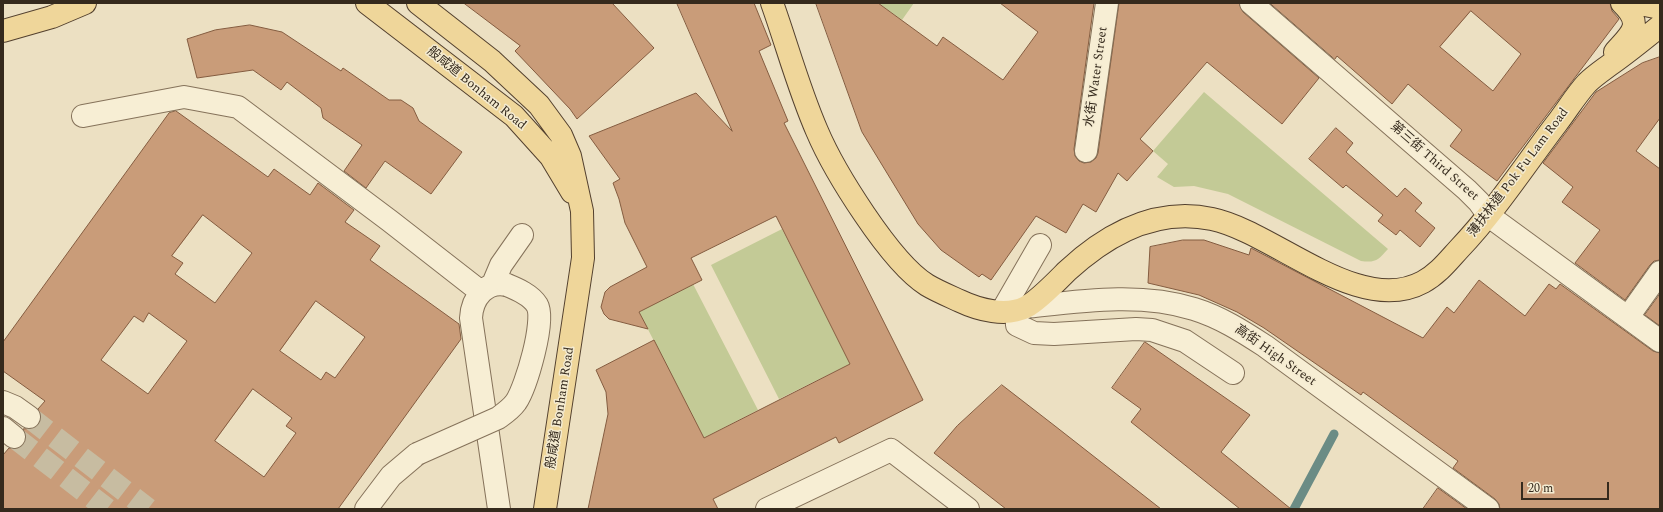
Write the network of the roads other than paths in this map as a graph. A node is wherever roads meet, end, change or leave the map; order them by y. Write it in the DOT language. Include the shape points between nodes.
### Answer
graph roads {
  1 [pos="85,3"];
  2 [pos="367,3"];
  3 [pos="418,3"];
  4 [pos="772,3"];
  5 [pos="1107,3"];
  6 [pos="1251,3"];
  7 [pos="1622,3"];
  8 [pos="1635,3"];
  9 [pos="1660,8"];
  10 [pos="1660,26"];
  11 [pos="3,31"];
  12 [pos="1588,82"];
  13 [pos="83,116"];
  14 [pos="1086,151"];
  15 [pos="582,211"];
  16 [pos="1489,216"];
  17 [pos="522,236"];
  18 [pos="1040,245"];
  19 [pos="1660,272"];
  20 [pos="494,287"];
  21 [pos="1015,309"];
  22 [pos="1628,317"];
  23 [pos="1660,341"];
  24 [pos="1233,373"];
  25 [pos="3,402"];
  26 [pos="29,417"];
  27 [pos="366,509"];
  28 [pos="499,509"];
  29 [pos="545,509"];
  30 [pos="767,509"];
  31 [pos="968,509"];
  32 [pos="1488,509"];
  1 -- 11 [label="main road" via="52,17"];
  2 -- 15 [label="main road, 般咸道 Bonham Road" via="514,116 551,157"];
  3 -- 15 [label="main road, 般咸道 Bonham Road" via="492,61 539,105 561,135 570,156"];
  4 -- 21 [label="main road" via="819,136 862,210 893,252 926,285 980,310"];
  5 -- 14 [label="street, 水街 Water Street"];
  6 -- 16 [label="street, 第三街 Third Street" via="1467,190"];
  7 -- 12 [label="main road" via="1633,14 1631,34"];
  8 -- 9 [label="main road"];
  10 -- 12 [label="main road, 薄扶林道 Pok Fu Lam Road"];
  12 -- 16 [label="main road, 薄扶林道 Pok Fu Lam Road"];
  13 -- 20 [label="street" via="184,97 238,107 390,220"];
  15 -- 29 [label="main road, 般咸道 Bonham Road" via="581,281"];
  16 -- 21 [label="main road, 薄扶林道 Pok Fu Lam Road" via="1435,275 1420,284 1399,289 1371,289 1345,282 1245,230 1212,219 1184,216 1143,221 1106,240"];
  16 -- 22 [label="street, 第三街 Third Street"];
  17 -- 20 [label="street" via="501,265"];
  18 -- 21 [label="street"];
  19 -- 22 [label="street"];
  20 -- 27 [label="street, bridge" via="529,296 538,305 540,318 533,358 521,393 509,410 498,418 417,454 391,476"];
  20 -- 28 [label="street" via="474,301 471,318"];
  21 -- 24 [label="street" via="1017,325 1034,333 1152,330 1185,341"];
  21 -- 32 [label="street, 高街 High Street" via="1082,301 1137,300 1180,306 1219,319 1264,346"];
  22 -- 23 [label="street, 第三街 Third Street"];
  25 -- 26 [label="street"];
  30 -- 31 [label="street" via="891,450"];
}
